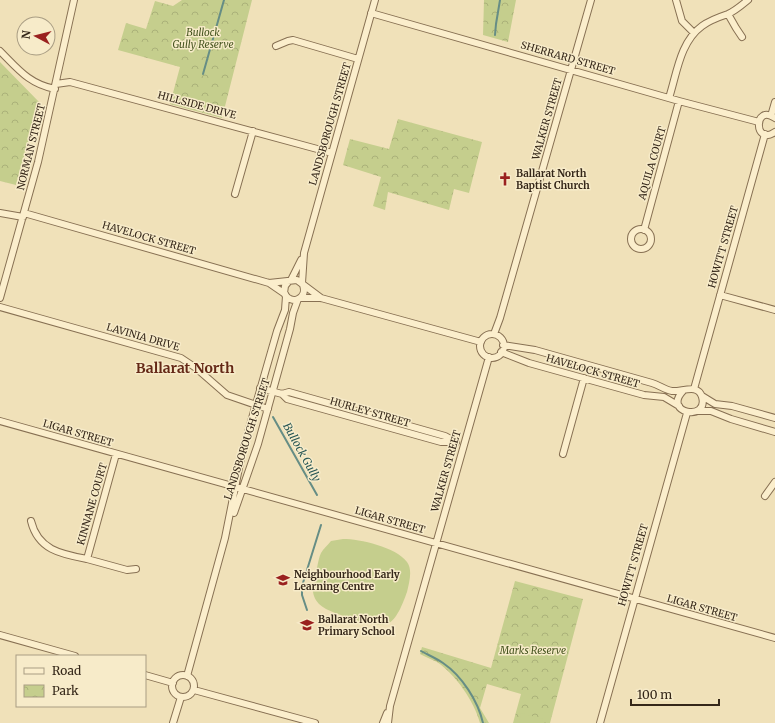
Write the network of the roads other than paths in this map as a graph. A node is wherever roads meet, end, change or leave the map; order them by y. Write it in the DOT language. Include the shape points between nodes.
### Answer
graph roads {
  1 [pos="74,0"];
  2 [pos="375,0"];
  3 [pos="590,0"];
  4 [pos="676,0"];
  5 [pos="748,0"];
  6 [pos="371,13"];
  7 [pos="728,14"];
  8 [pos="694,33"];
  9 [pos="742,37"];
  10 [pos="276,46"];
  11 [pos="0,51"];
  12 [pos="358,59"];
  13 [pos="571,70"];
  14 [pos="55,86"];
  15 [pos="669,98"];
  16 [pos="680,101"];
  17 [pos="775,102"];
  18 [pos="773,117"];
  19 [pos="759,122"];
  20 [pos="253,131"];
  21 [pos="775,132"];
  22 [pos="765,134"];
  23 [pos="332,153"];
  24 [pos="235,194"];
  25 [pos="0,213"];
  26 [pos="24,215"];
  27 [pos="644,230"];
  28 [pos="304,253"];
  29 [pos="290,281"];
  30 [pos="269,283"];
  31 [pos="302,284"];
  32 [pos="285,295"];
  33 [pos="720,295"];
  34 [pos="0,298"];
  35 [pos="321,298"];
  36 [pos="299,299"];
  37 [pos="0,307"];
  38 [pos="775,310"];
  39 [pos="494,334"];
  40 [pos="480,342"];
  41 [pos="503,345"];
  42 [pos="501,352"];
  43 [pos="488,357"];
  44 [pos="584,378"];
  45 [pos="260,388"];
  46 [pos="694,389"];
  47 [pos="273,391"];
  48 [pos="683,391"];
  49 [pos="702,396"];
  50 [pos="255,405"];
  51 [pos="679,406"];
  52 [pos="268,409"];
  53 [pos="697,411"];
  54 [pos="687,413"];
  55 [pos="775,418"];
  56 [pos="0,421"];
  57 [pos="775,432"];
  58 [pos="464,445"];
  59 [pos="116,454"];
  60 [pos="563,454"];
  61 [pos="775,482"];
  62 [pos="235,487"];
  63 [pos="242,489"];
  64 [pos="765,496"];
  65 [pos="31,521"];
  66 [pos="225,538"];
  67 [pos="436,543"];
  68 [pos="87,559"];
  69 [pos="136,569"];
  70 [pos="634,599"];
  71 [pos="0,635"];
  72 [pos="775,638"];
  73 [pos="71,655"];
  74 [pos="146,676"];
  75 [pos="187,676"];
  76 [pos="173,683"];
  77 [pos="194,690"];
  78 [pos="181,697"];
  79 [pos="390,706"];
  80 [pos="174,723"];
  81 [pos="315,723"];
  82 [pos="383,723"];
  83 [pos="388,723"];
  84 [pos="600,723"];
  1 -- 14 [label="street, NORMAN STREET"];
  2 -- 6 [label="street, LANDSBOROUGH STREET"];
  3 -- 13 [label="street, WALKER STREET"];
  4 -- 8 [label="street" via="682,21"];
  5 -- 7 [label="street"];
  6 -- 12 [label="street, LANDSBOROUGH STREET"];
  6 -- 13 [label="street, SHERRARD STREET"];
  7 -- 8 [label="street" via="702,25"];
  7 -- 9 [label="street"];
  8 -- 15 [label="street" via="682,55"];
  10 -- 12 [label="street" via="293,40"];
  11 -- 14 [label="street, HILLSIDE DRIVE" via="30,80 39,85"];
  12 -- 23 [label="street, LANDSBOROUGH STREET"];
  13 -- 15 [label="street, SHERRARD STREET"];
  13 -- 39 [label="street, WALKER STREET"];
  14 -- 20 [label="street, HILLSIDE DRIVE" via="70,82"];
  14 -- 26 [label="street, NORMAN STREET"];
  15 -- 16 [label="street, SHERRARD STREET"];
  16 -- 19 [label="street, SHERRARD STREET"];
  16 -- 27 [label="street, AQUILA COURT"];
  17 -- 18 [label="street"];
  18 -- 19 [label="street" via="763,117"];
  19 -- 22 [label="street" via="760,130"];
  20 -- 23 [label="street, HILLSIDE DRIVE"];
  20 -- 24 [label="street"];
  21 -- 22 [label="street" via="771,135"];
  22 -- 33 [label="street, HOWITT STREET"];
  23 -- 28 [label="street, LANDSBOROUGH STREET"];
  25 -- 26 [label="street, HAVELOCK STREET"];
  26 -- 30 [label="street, HAVELOCK STREET"];
  26 -- 34 [label="street, NORMAN STREET"];
  28 -- 29 [label="street, LANDSBOROUGH STREET"];
  28 -- 31 [label="street, LANDSBOROUGH STREET"];
  29 -- 30 [label="street, HAVELOCK STREET"];
  29 -- 31 [label="street" via="297,280"];
  29 -- 32 [label="street" via="285,286"];
  30 -- 32 [label="street, HAVELOCK STREET"];
  31 -- 35 [label="street"];
  31 -- 36 [label="street" via="304,291"];
  32 -- 36 [label="street" via="292,300"];
  32 -- 45 [label="street, LANDSBOROUGH STREET" via="285,310"];
  33 -- 38 [label="street"];
  33 -- 46 [label="street, HOWITT STREET"];
  35 -- 36 [label="street"];
  35 -- 40 [label="street"];
  36 -- 47 [label="street, LANDSBOROUGH STREET"];
  37 -- 50 [label="street, LAVINIA DRIVE" via="181,358 227,395"];
  39 -- 40 [label="street" via="484,337"];
  39 -- 41 [label="street" via="501,338"];
  40 -- 43 [label="street" via="482,353"];
  41 -- 42 [label="street"];
  41 -- 48 [label="street, HAVELOCK STREET" via="535,350 669,390"];
  42 -- 43 [label="street" via="496,357"];
  42 -- 44 [label="street, HAVELOCK STREET" via="529,363"];
  43 -- 58 [label="street, WALKER STREET"];
  44 -- 51 [label="street, HAVELOCK STREET" via="644,395 664,397"];
  44 -- 60 [label="street"];
  45 -- 47 [label="street, HURLEY STREET"];
  45 -- 50 [label="street, LANDSBOROUGH STREET"];
  46 -- 48 [label="street"];
  46 -- 49 [label="street"];
  47 -- 52 [label="street, LANDSBOROUGH STREET"];
  47 -- 58 [label="street, HURLEY STREET" via="282,394 289,392 415,427"];
  48 -- 51 [label="street" via="678,398"];
  49 -- 53 [label="street" via="702,404"];
  49 -- 55 [label="street" via="715,404"];
  50 -- 52 [label="street, LAVINIA DRIVE"];
  50 -- 62 [label="street, LANDSBOROUGH STREET"];
  51 -- 54 [label="street"];
  52 -- 63 [label="street, LANDSBOROUGH STREET"];
  53 -- 54 [label="street"];
  53 -- 57 [label="street" via="710,411"];
  54 -- 70 [label="street, HOWITT STREET"];
  56 -- 59 [label="street, LIGAR STREET"];
  58 -- 67 [label="street, WALKER STREET"];
  59 -- 62 [label="street, LIGAR STREET"];
  59 -- 68 [label="street, KINNANE COURT"];
  61 -- 64 [label="street"];
  62 -- 63 [label="street, LIGAR STREET"];
  62 -- 66 [label="street, LANDSBOROUGH STREET"];
  63 -- 66 [label="street, LANDSBOROUGH STREET"];
  63 -- 67 [label="street, LIGAR STREET"];
  65 -- 68 [label="street, KINNANE COURT" via="37,538 45,545"];
  66 -- 75 [label="street, LANDSBOROUGH STREET"];
  67 -- 70 [label="street, LIGAR STREET"];
  67 -- 79 [label="street, WALKER STREET"];
  68 -- 69 [label="street, KINNANE COURT" via="127,570"];
  70 -- 72 [label="street, LIGAR STREET"];
  70 -- 84 [label="street, HOWITT STREET"];
  71 -- 73 [label="street"];
  74 -- 76 [label="street"];
  75 -- 76 [label="street" via="178,676"];
  75 -- 77 [label="street" via="193,680"];
  76 -- 78 [label="street" via="174,693"];
  77 -- 78 [label="street" via="189,696"];
  77 -- 81 [label="street"];
  78 -- 80 [label="street"];
  79 -- 82 [label="street, WALKER STREET"];
  79 -- 83 [label="street, WALKER STREET"];
}
